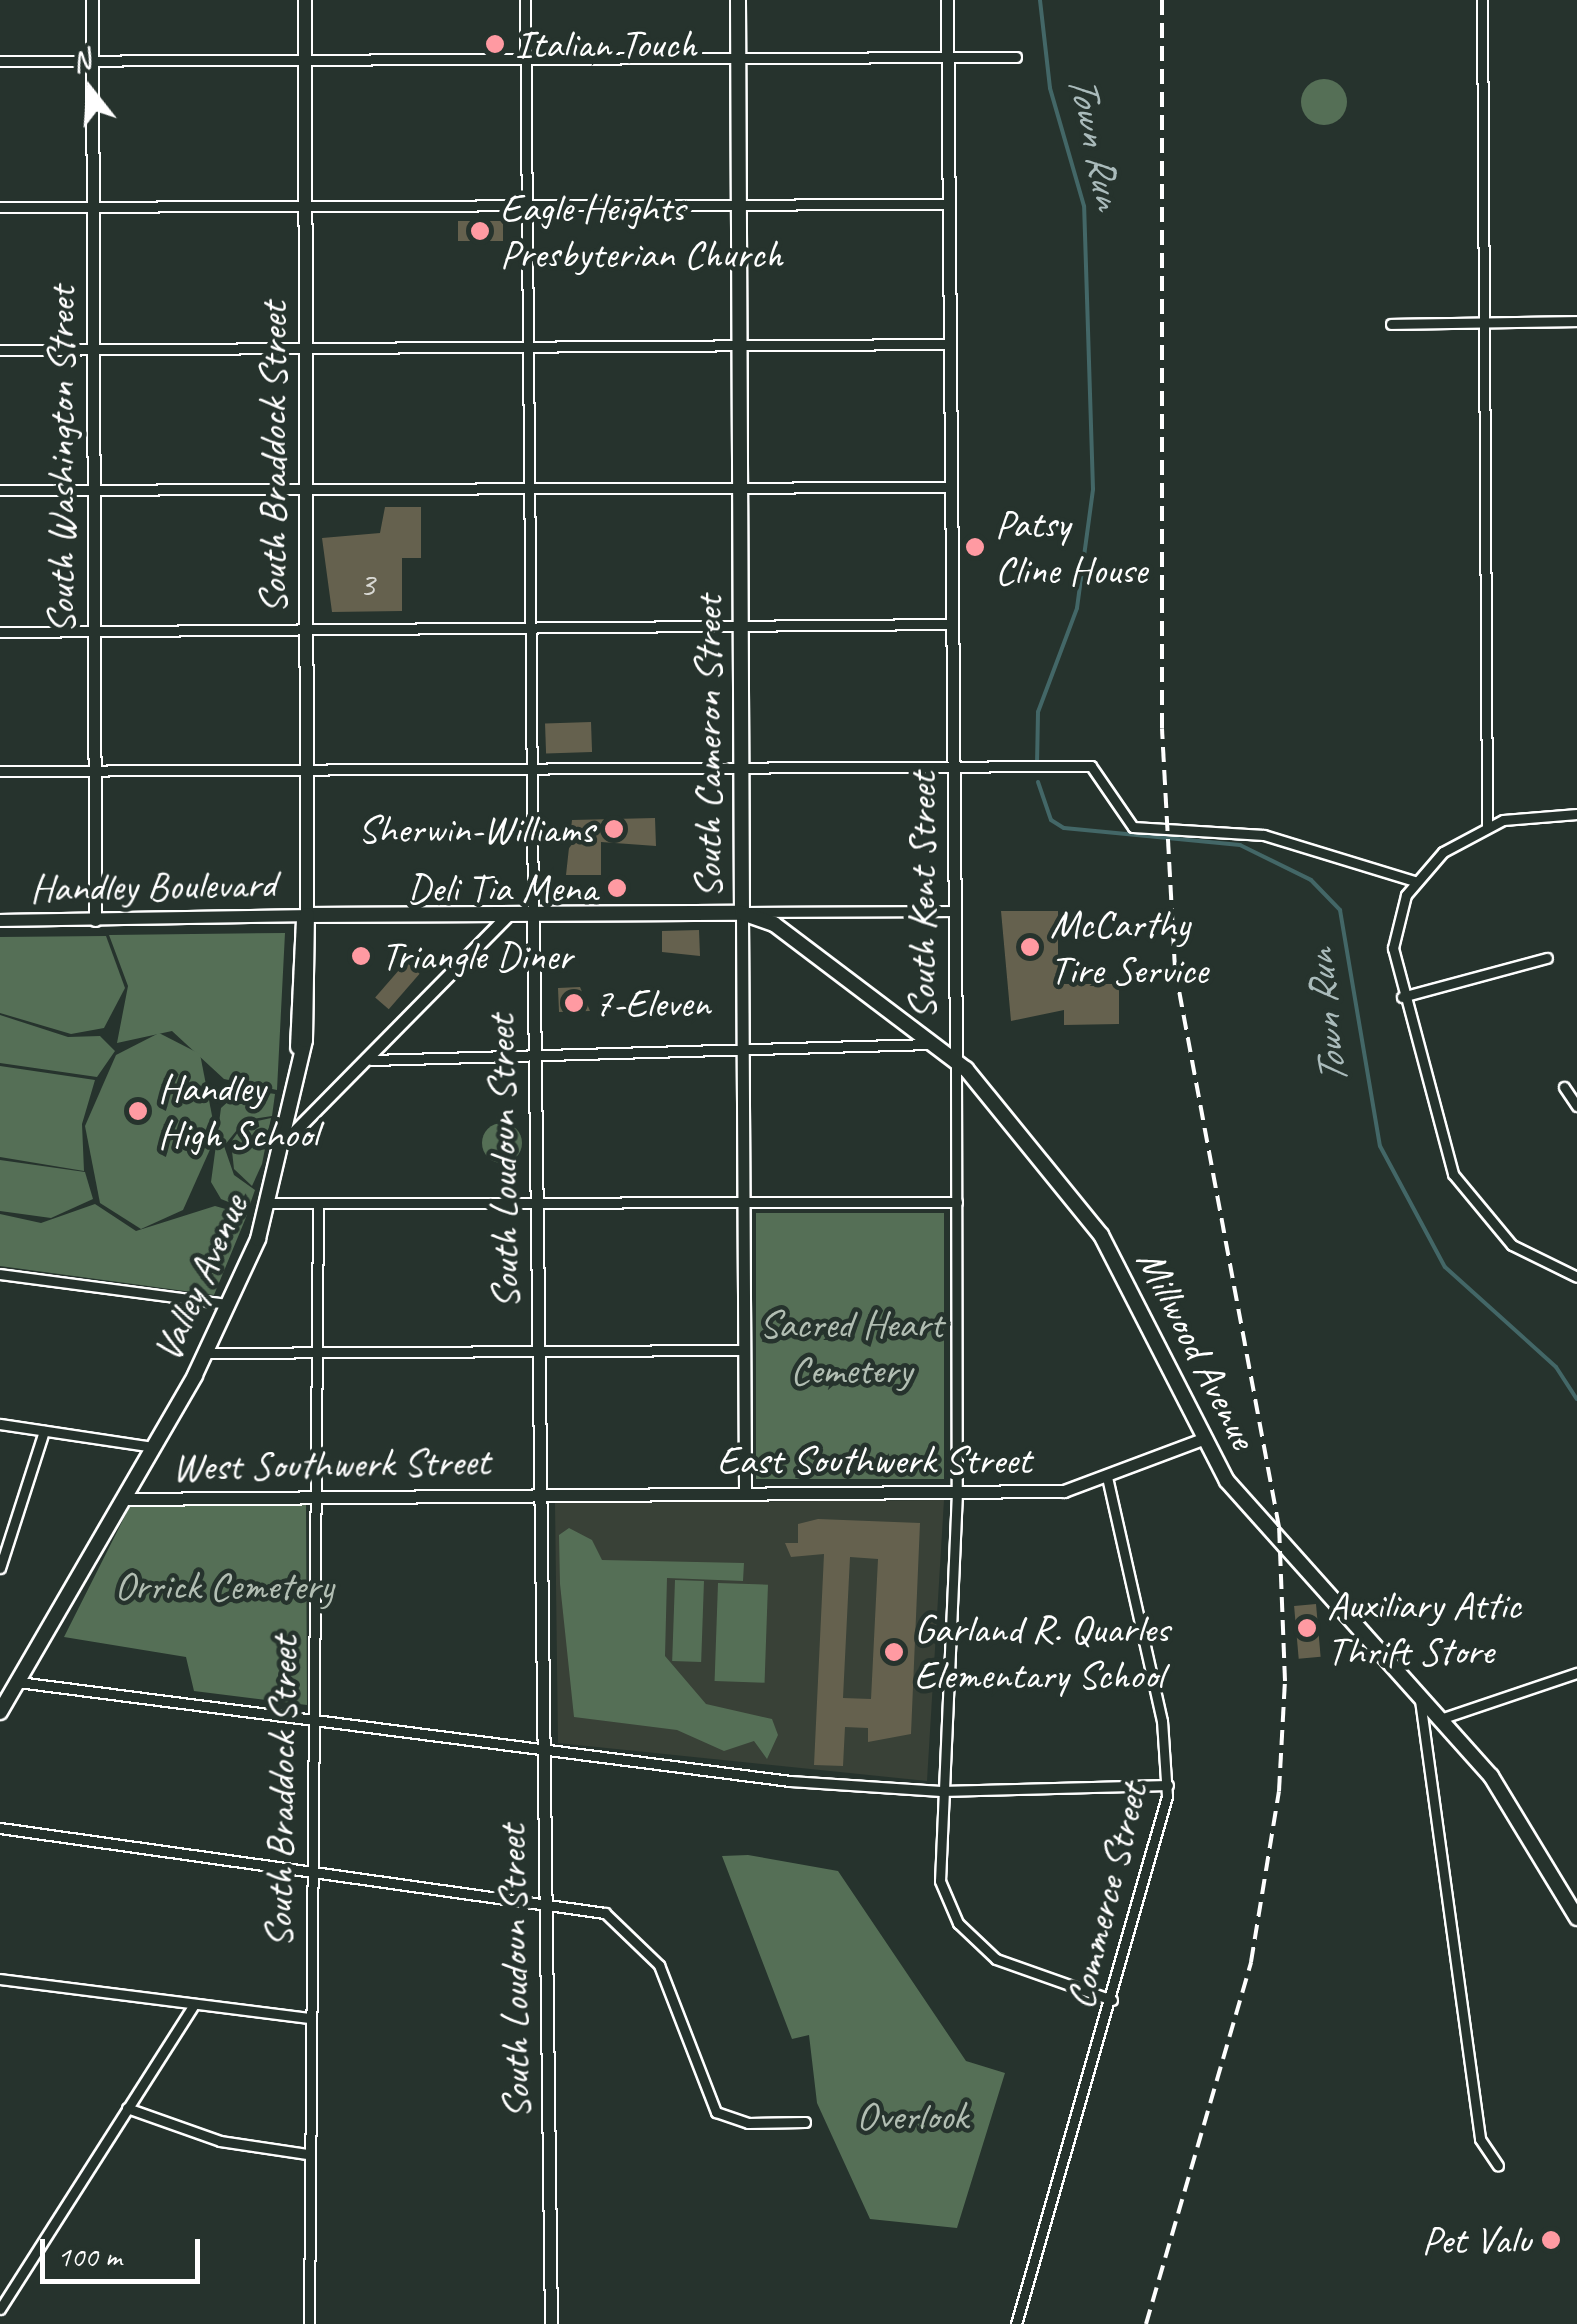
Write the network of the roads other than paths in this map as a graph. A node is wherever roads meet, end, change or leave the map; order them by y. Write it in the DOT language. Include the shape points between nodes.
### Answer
graph roads {
  1 [pos="92,0"];
  2 [pos="304,0"];
  3 [pos="525,0"];
  4 [pos="738,0"];
  5 [pos="947,0"];
  6 [pos="1482,0"];
  7 [pos="1016,57"];
  8 [pos="947,58"];
  9 [pos="738,59"];
  10 [pos="0,61"];
  11 [pos="92,61"];
  12 [pos="305,62"];
  13 [pos="524,63"];
  14 [pos="525,202"];
  15 [pos="305,203"];
  16 [pos="739,204"];
  17 [pos="950,204"];
  18 [pos="0,206"];
  19 [pos="92,207"];
  20 [pos="1577,320"];
  21 [pos="1482,322"];
  22 [pos="1390,324"];
  23 [pos="951,344"];
  24 [pos="740,345"];
  25 [pos="526,346"];
  26 [pos="305,347"];
  27 [pos="93,349"];
  28 [pos="0,350"];
  29 [pos="952,486"];
  30 [pos="740,488"];
  31 [pos="306,489"];
  32 [pos="528,489"];
  33 [pos="0,490"];
  34 [pos="94,490"];
  35 [pos="952,624"];
  36 [pos="740,627"];
  37 [pos="530,630"];
  38 [pos="306,631"];
  39 [pos="0,632"];
  40 [pos="94,632"];
  41 [pos="955,767"];
  42 [pos="741,769"];
  43 [pos="0,771"];
  44 [pos="95,771"];
  45 [pos="306,771"];
  46 [pos="530,771"];
  47 [pos="1577,814"];
  48 [pos="1486,826"];
  49 [pos="1414,882"];
  50 [pos="955,911"];
  51 [pos="742,913"];
  52 [pos="508,914"];
  53 [pos="533,914"];
  54 [pos="307,916"];
  55 [pos="0,920"];
  56 [pos="96,920"];
  57 [pos="1547,958"];
  58 [pos="1402,996"];
  59 [pos="931,1044"];
  60 [pos="743,1054"];
  61 [pos="534,1057"];
  62 [pos="371,1060"];
  63 [pos="956,1063"];
  64 [pos="1564,1086"];
  65 [pos="1577,1106"];
  66 [pos="287,1138"];
  67 [pos="536,1202"];
  68 [pos="744,1202"];
  69 [pos="957,1202"];
  70 [pos="318,1203"];
  71 [pos="270,1204"];
  72 [pos="0,1274"];
  73 [pos="1577,1277"];
  74 [pos="231,1304"];
  75 [pos="745,1350"];
  76 [pos="538,1351"];
  77 [pos="320,1352"];
  78 [pos="206,1353"];
  79 [pos="0,1424"];
  80 [pos="44,1431"];
  81 [pos="1200,1440"];
  82 [pos="153,1447"];
  83 [pos="1107,1476"];
  84 [pos="957,1492"];
  85 [pos="540,1494"];
  86 [pos="746,1494"];
  87 [pos="319,1496"];
  88 [pos="124,1499"];
  89 [pos="0,1568"];
  90 [pos="1577,1673"];
  91 [pos="18,1682"];
  92 [pos="1420,1699"];
  93 [pos="0,1712"];
  94 [pos="1440,1719"];
  95 [pos="318,1720"];
  96 [pos="544,1750"];
  97 [pos="1168,1784"];
  98 [pos="941,1792"];
  99 [pos="0,1828"];
  100 [pos="312,1870"];
  101 [pos="546,1900"];
  102 [pos="1577,1918"];
  103 [pos="0,1979"];
  104 [pos="1112,2000"];
  105 [pos="194,2004"];
  106 [pos="309,2018"];
  107 [pos="127,2108"];
  108 [pos="804,2122"];
  109 [pos="307,2154"];
  110 [pos="1498,2166"];
  111 [pos="0,2309"];
  112 [pos="309,2324"];
  113 [pos="552,2324"];
  114 [pos="1016,2324"];
  1 -- 11 [label="street, South Washington Street"];
  2 -- 12 [label="main road, South Braddock Street"];
  3 -- 13 [label="street, South Loudoun Street"];
  4 -- 9 [label="main road, South Cameron Street"];
  5 -- 8 [label="street, South Kent Street"];
  6 -- 21 [label="street"];
  7 -- 8 [label="street"];
  8 -- 9 [label="street"];
  8 -- 17 [label="street, South Kent Street"];
  9 -- 13 [label="street"];
  9 -- 16 [label="main road, South Cameron Street"];
  10 -- 11 [label="street"];
  11 -- 12 [label="street"];
  11 -- 19 [label="street, South Washington Street"];
  12 -- 13 [label="street"];
  12 -- 15 [label="main road, South Braddock Street"];
  13 -- 14 [label="street, South Loudoun Street"];
  14 -- 15 [label="street"];
  14 -- 16 [label="street"];
  14 -- 25 [label="street, South Loudoun Street"];
  15 -- 19 [label="street"];
  15 -- 26 [label="main road, South Braddock Street"];
  16 -- 17 [label="street"];
  16 -- 24 [label="main road, South Cameron Street"];
  17 -- 23 [label="street, South Kent Street"];
  18 -- 19 [label="street"];
  19 -- 27 [label="street, South Washington Street"];
  20 -- 21 [label="street"];
  21 -- 22 [label="street"];
  21 -- 48 [label="street"];
  23 -- 24 [label="street"];
  23 -- 29 [label="street, South Kent Street"];
  24 -- 25 [label="street"];
  24 -- 30 [label="main road, South Cameron Street"];
  25 -- 26 [label="street"];
  25 -- 32 [label="street, South Loudoun Street"];
  26 -- 27 [label="street"];
  26 -- 31 [label="main road, South Braddock Street"];
  27 -- 28 [label="street"];
  27 -- 34 [label="street, South Washington Street"];
  29 -- 30 [label="street"];
  29 -- 35 [label="street, South Kent Street"];
  30 -- 32 [label="street"];
  30 -- 36 [label="main road, South Cameron Street"];
  31 -- 32 [label="street"];
  31 -- 34 [label="street"];
  31 -- 38 [label="main road, South Braddock Street"];
  32 -- 37 [label="street, South Loudoun Street"];
  33 -- 34 [label="street"];
  34 -- 40 [label="street, South Washington Street"];
  35 -- 36 [label="street"];
  35 -- 41 [label="street, South Kent Street"];
  36 -- 37 [label="street"];
  36 -- 42 [label="main road, South Cameron Street"];
  37 -- 38 [label="street"];
  37 -- 46 [label="street, South Loudoun Street"];
  38 -- 40 [label="street"];
  38 -- 45 [label="main road, South Braddock Street"];
  39 -- 40 [label="street"];
  40 -- 44 [label="street, South Washington Street"];
  41 -- 42 [label="street"];
  41 -- 49 [label="street" via="1091,766 1133,827 1264,835"];
  41 -- 50 [label="street, South Kent Street"];
  42 -- 46 [label="street"];
  42 -- 51 [label="main road, South Cameron Street"];
  43 -- 44 [label="street"];
  44 -- 45 [label="street"];
  44 -- 56 [label="street, South Washington Street"];
  45 -- 46 [label="street"];
  45 -- 54 [label="main road, South Braddock Street"];
  46 -- 53 [label="street, South Loudoun Street"];
  47 -- 48 [label="street"];
  48 -- 49 [label="street"];
  49 -- 58 [label="street" via="1394,932"];
  50 -- 51 [label="street"];
  50 -- 63 [label="street, South Kent Street"];
  51 -- 53 [label="main road"];
  51 -- 59 [label="main road, Millwood Avenue" via="774,924"];
  51 -- 60 [label="street, South Cameron Street"];
  52 -- 53 [label="main road"];
  52 -- 54 [label="main road"];
  52 -- 62 [label="street"];
  53 -- 61 [label="street, South Loudoun Street"];
  54 -- 56 [label="street, Handley Boulevard"];
  54 -- 66 [label="main road, South Braddock Street" via="300,1066"];
  55 -- 56 [label="street, Handley Boulevard"];
  57 -- 58 [label="street"];
  58 -- 73 [label="street" via="1434,1128 1460,1186 1512,1244"];
  59 -- 60 [label="street"];
  59 -- 63 [label="main road, Millwood Avenue"];
  60 -- 61 [label="street"];
  60 -- 68 [label="street, South Cameron Street"];
  61 -- 62 [label="street"];
  61 -- 67 [label="street, South Loudoun Street"];
  62 -- 66 [label="street"];
  63 -- 69 [label="street, South Kent Street"];
  63 -- 81 [label="main road, Millwood Avenue" via="1102,1235"];
  64 -- 65 [label="street"];
  66 -- 71 [label="main road, Valley Avenue"];
  67 -- 68 [label="street"];
  67 -- 70 [label="street"];
  67 -- 76 [label="street, South Loudoun Street"];
  68 -- 69 [label="street"];
  68 -- 75 [label="street, South Cameron Street"];
  69 -- 84 [label="street, South Kent Street"];
  70 -- 71 [label="street"];
  70 -- 77 [label="street, South Braddock Street"];
  71 -- 74 [label="main road, Valley Avenue"];
  72 -- 74 [label="street"];
  74 -- 78 [label="main road, Valley Avenue"];
  75 -- 76 [label="street"];
  75 -- 86 [label="street, South Cameron Street"];
  76 -- 77 [label="street"];
  76 -- 85 [label="street, South Loudoun Street"];
  77 -- 78 [label="street"];
  77 -- 87 [label="street, South Braddock Street"];
  78 -- 82 [label="main road, Valley Avenue"];
  79 -- 80 [label="street"];
  80 -- 82 [label="street"];
  80 -- 89 [label="street"];
  81 -- 83 [label="street, East Southwerk Street"];
  81 -- 92 [label="main road, Millwood Avenue" via="1272,1537"];
  82 -- 88 [label="main road, Valley Avenue"];
  83 -- 84 [label="street, East Southwerk Street" via="1064,1490"];
  83 -- 97 [label="street, Commerce Street"];
  84 -- 86 [label="street, East Southwerk Street"];
  84 -- 98 [label="street, South Kent Street"];
  85 -- 86 [label="street, East Southwerk Street"];
  85 -- 87 [label="street, West Southwerk Street"];
  85 -- 96 [label="street, South Loudoun Street"];
  87 -- 88 [label="street, West Southwerk Street"];
  87 -- 95 [label="street, South Braddock Street"];
  88 -- 91 [label="main road, Valley Avenue"];
  90 -- 94 [label="street"];
  91 -- 93 [label="main road, Valley Avenue"];
  91 -- 95 [label="street"];
  92 -- 94 [label="main road, Millwood Avenue"];
  92 -- 110 [label="street" via="1480,2140"];
  94 -- 102 [label="main road, Millwood Avenue" via="1529,1827"];
  95 -- 96 [label="street"];
  95 -- 100 [label="street, South Braddock Street"];
  96 -- 98 [label="street"];
  96 -- 101 [label="street, South Loudoun Street"];
  97 -- 98 [label="street"];
  97 -- 104 [label="street, Commerce Street"];
  98 -- 104 [label="street, South Kent Street" via="940,1881 969,1936 1012,1967"];
  99 -- 100 [label="street"];
  100 -- 101 [label="street"];
  100 -- 106 [label="street, South Braddock Street"];
  101 -- 108 [label="street" via="605,1913 647,1948 716,2112 748,2124"];
  101 -- 113 [label="street, South Loudoun Street"];
  103 -- 105 [label="street"];
  104 -- 114 [label="street, Commerce Street"];
  105 -- 106 [label="street"];
  105 -- 107 [label="street"];
  106 -- 109 [label="street, South Braddock Street"];
  107 -- 109 [label="street" via="220,2142"];
  107 -- 111 [label="street"];
  109 -- 112 [label="street, South Braddock Street"];
}
